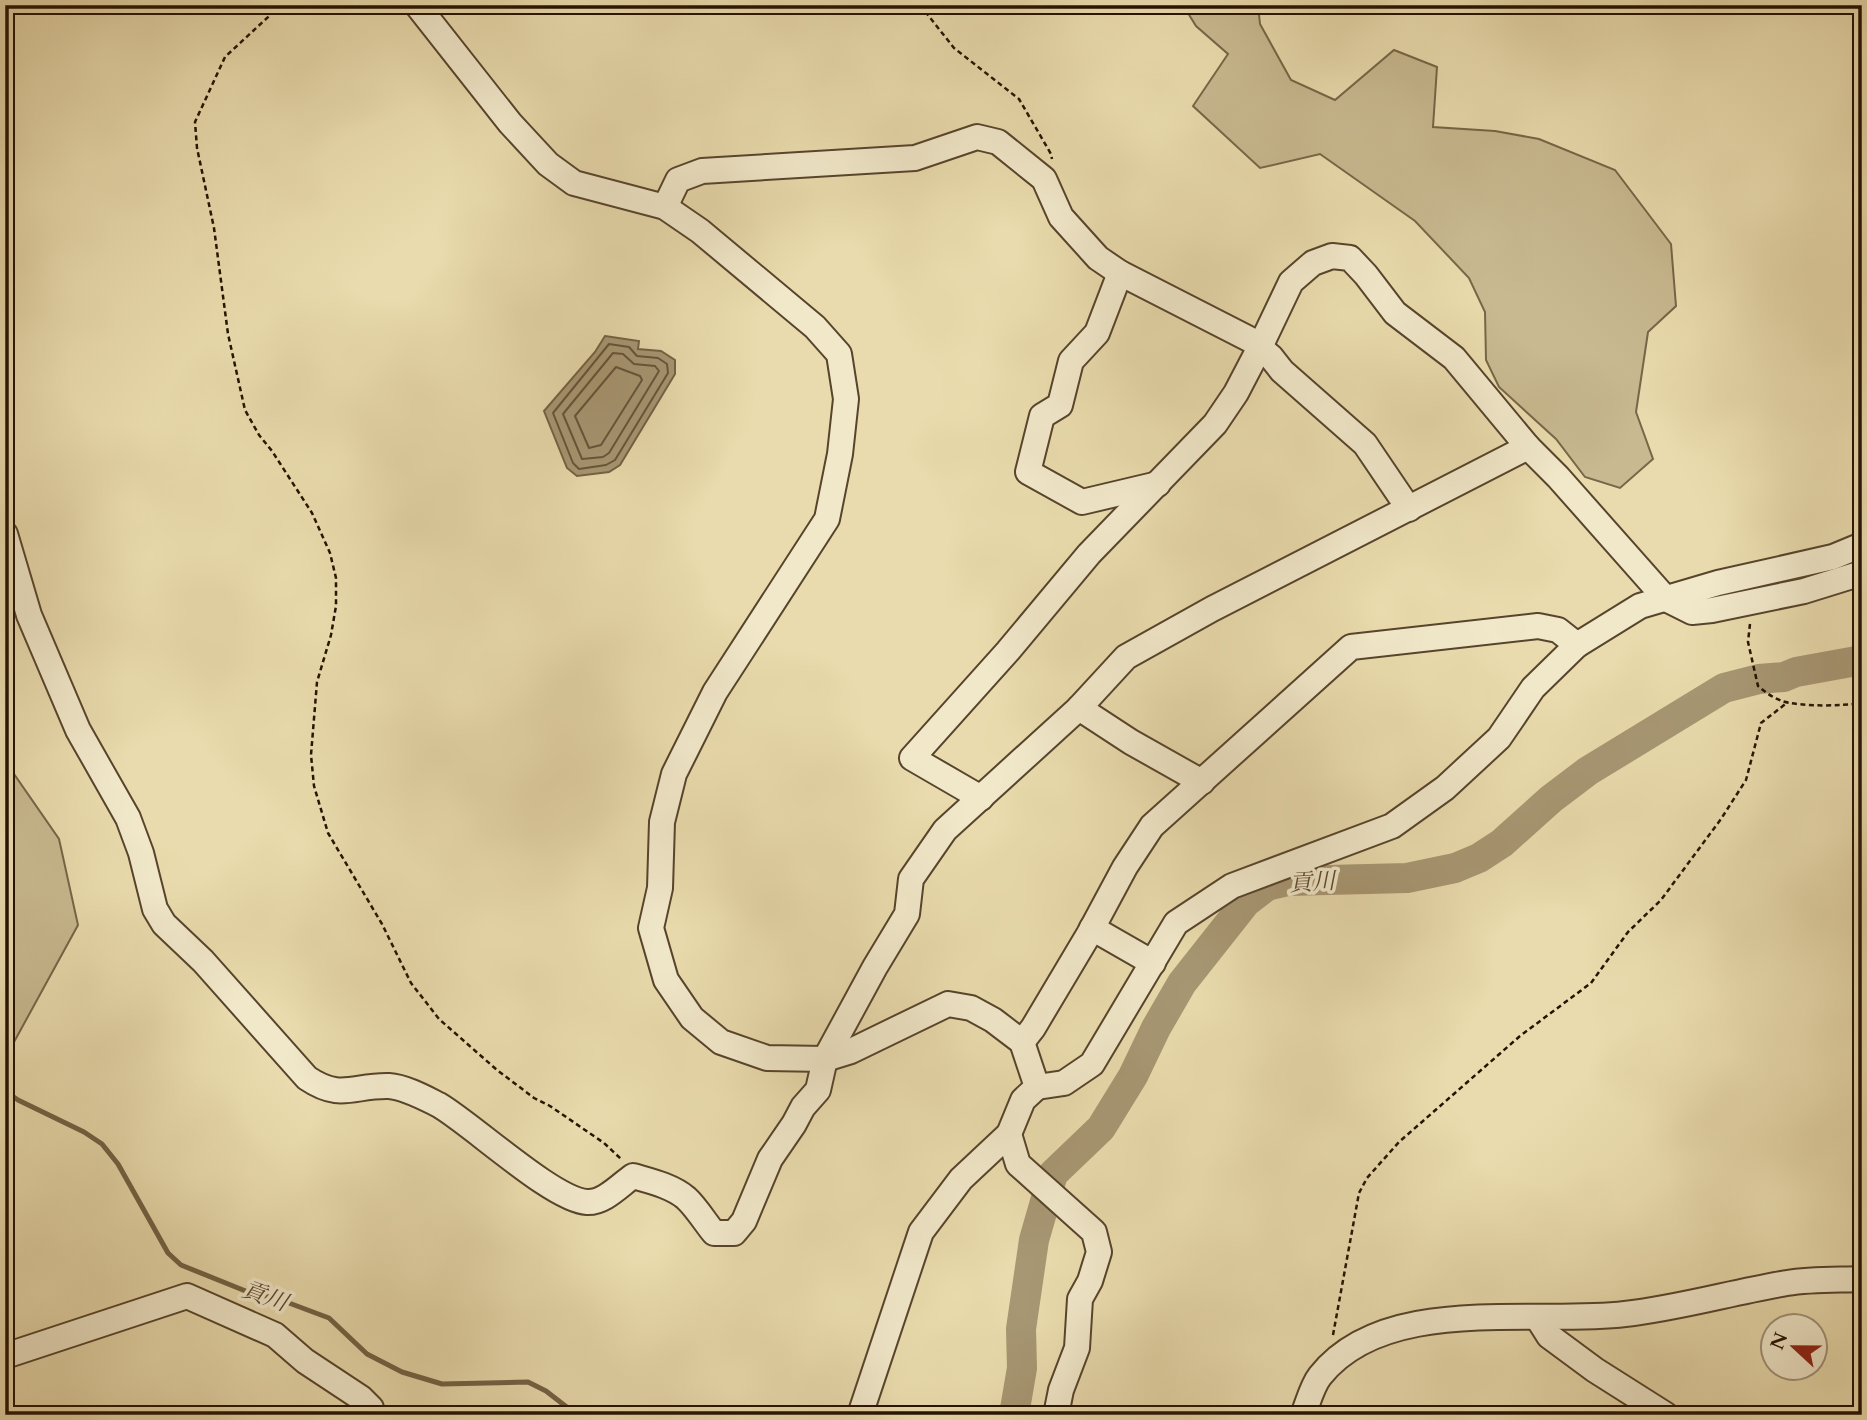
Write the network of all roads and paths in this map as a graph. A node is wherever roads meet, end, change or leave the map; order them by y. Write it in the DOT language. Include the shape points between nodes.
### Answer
graph roads {
  1 [pos="281,5"];
  2 [pos="417,5"];
  3 [pos="920,5"];
  4 [pos="1053,166"];
  5 [pos="665,207"];
  6 [pos="1121,274"];
  7 [pos="1260,347"];
  8 [pos="1528,447"];
  9 [pos="1157,484"];
  10 [pos="1409,509"];
  11 [pos="5,534"];
  12 [pos="1862,545"];
  13 [pos="1862,573"];
  14 [pos="1667,600"];
  15 [pos="1753,601"];
  16 [pos="1577,645"];
  17 [pos="1788,702"];
  18 [pos="1862,703"];
  19 [pos="1079,708"];
  20 [pos="1202,782"];
  21 [pos="981,798"];
  22 [pos="1092,928"];
  23 [pos="1153,963"];
  24 [pos="1021,1042"];
  25 [pos="825,1059"];
  26 [pos="1037,1087"];
  27 [pos="1009,1134"];
  28 [pos="633,1176"];
  29 [pos="1862,1279"];
  30 [pos="1537,1317"];
  31 [pos="1332,1338"];
  32 [pos="5,1356"];
  33 [pos="373,1415"];
  34 [pos="860,1415"];
  35 [pos="1056,1415"];
  36 [pos="1303,1415"];
  37 [pos="1666,1415"];
  1 -- 28 [label="path" via="225,57 195,121 228,334 245,410 312,513 336,578 331,635 317,682 311,755 321,810 328,833 411,983 439,1019 534,1098 604,1143"];
  2 -- 5 [label="street" via="548,164 574,183"];
  3 -- 4 [label="path" via="954,48 1019,99 1051,154"];
  5 -- 6 [label="street" via="678,180 702,171 915,158 982,138 998,142 1044,179 1062,217 1098,258"];
  5 -- 25 [label="street" via="701,231 815,327 839,354 846,399 827,519 715,692 674,774 662,821 660,888 651,928 666,979 692,1018 720,1042 768,1058"];
  6 -- 7 [label="street"];
  6 -- 9 [label="street" via="1097,333 1071,360 1060,405 1042,416 1028,472 1082,502"];
  7 -- 8 [label="street" via="1291,282 1313,263 1332,256 1350,258 1395,313 1454,358"];
  7 -- 9 [label="street" via="1215,424"];
  7 -- 10 [label="street" via="1365,444"];
  8 -- 10 [label="street"];
  8 -- 14 [label="street"];
  9 -- 21 [label="street" via="1089,554 912,758"];
  10 -- 19 [label="street" via="1126,657"];
  11 -- 28 [label="street" via="29,615 78,730 128,818 155,909 307,1078 335,1092 390,1086 411,1092 440,1106 568,1196 587,1202 601,1199"];
  12 -- 14 [label="street" via="1833,557 1718,583"];
  13 -- 15 [label="street"];
  14 -- 15 [label="street" via="1692,612"];
  14 -- 16 [label="street" via="1640,606"];
  15 -- 17 [label="path" via="1748,642 1758,686"];
  16 -- 20 [label="street" via="1558,630 1538,626 1351,647"];
  16 -- 23 [label="street" via="1533,688 1499,737 1445,788 1392,826 1232,886 1176,923"];
  17 -- 18 [label="path"];
  17 -- 31 [label="path" via="1761,723 1746,780 1721,818 1661,900 1628,932 1591,983 1520,1036 1399,1142 1367,1178 1359,1193"];
  19 -- 20 [label="street"];
  19 -- 21 [label="street"];
  20 -- 22 [label="street" via="1152,826"];
  21 -- 25 [label="street" via="945,830 911,879 907,914"];
  22 -- 23 [label="street"];
  22 -- 24 [label="street"];
  23 -- 26 [label="street" via="1092,1064 1064,1083"];
  24 -- 25 [label="street" via="971,1008 948,1004 863,1046"];
  24 -- 26 [label="street"];
  25 -- 28 [label="street" via="818,1090 770,1159 744,1221 734,1233 714,1233 678,1192"];
  26 -- 27 [label="street" via="1023,1100"];
  27 -- 34 [label="street" via="961,1179 921,1232"];
  27 -- 35 [label="street" via="1018,1164 1094,1232 1099,1252 1080,1299 1077,1348"];
  29 -- 30 [label="street" via="1790,1283 1624,1314"];
  30 -- 36 [label="street" via="1447,1320 1400,1327 1376,1336 1342,1354 1319,1378"];
  30 -- 37 [label="street" via="1549,1336"];
  32 -- 33 [label="street" via="187,1297 275,1335 361,1398"];
}
